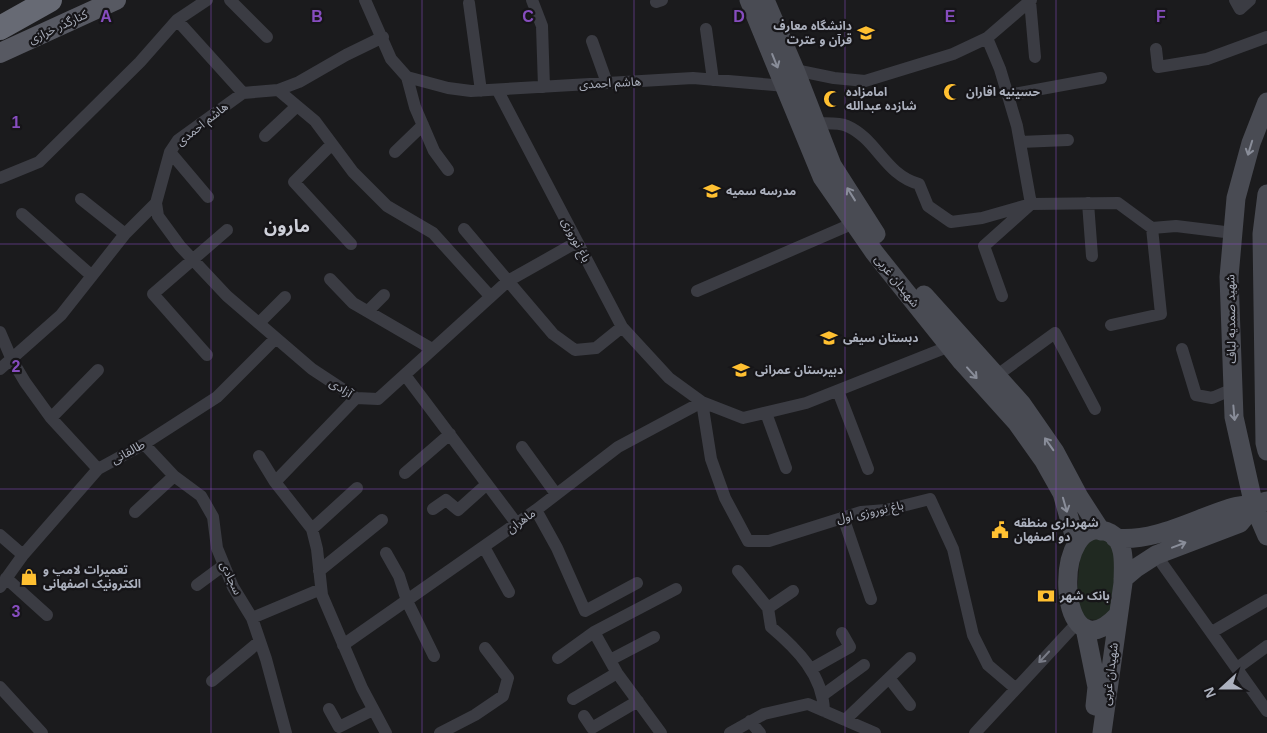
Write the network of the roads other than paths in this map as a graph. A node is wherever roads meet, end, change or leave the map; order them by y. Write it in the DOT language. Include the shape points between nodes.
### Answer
graph roads {
  1 [pos="33,0"];
  2 [pos="50,0"];
  3 [pos="116,0"];
  4 [pos="207,0"];
  5 [pos="230,0"];
  6 [pos="365,0"];
  7 [pos="532,0"];
  8 [pos="749,0"];
  9 [pos="765,0"];
  10 [pos="1235,0"];
  11 [pos="1250,0"];
  12 [pos="1023,2"];
  13 [pos="469,3"];
  14 [pos="0,15"];
  15 [pos="177,20"];
  16 [pos="0,28"];
  17 [pos="706,29"];
  18 [pos="267,37"];
  19 [pos="383,37"];
  20 [pos="1267,37"];
  21 [pos="987,38"];
  22 [pos="592,41"];
  23 [pos="1156,49"];
  24 [pos="0,53"];
  25 [pos="1035,56"];
  26 [pos="796,70"];
  27 [pos="407,76"];
  28 [pos="1101,78"];
  29 [pos="713,80"];
  30 [pos="607,83"];
  31 [pos="786,86"];
  32 [pos="544,87"];
  33 [pos="278,90"];
  34 [pos="481,91"];
  35 [pos="498,91"];
  36 [pos="242,93"];
  37 [pos="1008,95"];
  38 [pos="1267,102"];
  39 [pos="297,106"];
  40 [pos="815,123"];
  41 [pos="423,125"];
  42 [pos="265,136"];
  43 [pos="1068,140"];
  44 [pos="1020,142"];
  45 [pos="332,144"];
  46 [pos="170,152"];
  47 [pos="395,152"];
  48 [pos="448,170"];
  49 [pos="0,178"];
  50 [pos="1267,194"];
  51 [pos="208,197"];
  52 [pos="81,198"];
  53 [pos="156,203"];
  54 [pos="1088,203"];
  55 [pos="1031,204"];
  56 [pos="22,214"];
  57 [pos="854,223"];
  58 [pos="1152,228"];
  59 [pos="464,229"];
  60 [pos="227,230"];
  61 [pos="1233,233"];
  62 [pos="124,234"];
  63 [pos="576,242"];
  64 [pos="351,244"];
  65 [pos="1092,256"];
  66 [pos="193,260"];
  67 [pos="1264,260"];
  68 [pos="92,276"];
  69 [pos="330,279"];
  70 [pos="508,281"];
  71 [pos="697,291"];
  72 [pos="384,294"];
  73 [pos="490,296"];
  74 [pos="1002,296"];
  75 [pos="284,298"];
  76 [pos="368,311"];
  77 [pos="259,324"];
  78 [pos="1111,325"];
  79 [pos="622,327"];
  80 [pos="0,332"];
  81 [pos="276,338"];
  82 [pos="950,346"];
  83 [pos="432,349"];
  84 [pos="1182,349"];
  85 [pos="207,355"];
  86 [pos="12,360"];
  87 [pos="0,369"];
  88 [pos="98,370"];
  89 [pos="405,375"];
  90 [pos="996,376"];
  91 [pos="1233,389"];
  92 [pos="838,391"];
  93 [pos="356,398"];
  94 [pos="702,402"];
  95 [pos="1095,409"];
  96 [pos="766,413"];
  97 [pos="51,418"];
  98 [pos="1266,418"];
  99 [pos="450,434"];
  100 [pos="144,444"];
  101 [pos="522,447"];
  102 [pos="1267,450"];
  103 [pos="259,456"];
  104 [pos="786,468"];
  105 [pos="98,469"];
  106 [pos="868,469"];
  107 [pos="406,473"];
  108 [pos="174,476"];
  109 [pos="275,482"];
  110 [pos="487,484"];
  111 [pos="356,488"];
  112 [pos="556,494"];
  113 [pos="1260,503"];
  114 [pos="432,509"];
  115 [pos="536,510"];
  116 [pos="135,512"];
  117 [pos="843,517"];
  118 [pos="382,520"];
  119 [pos="517,524"];
  120 [pos="312,529"];
  121 [pos="1108,534"];
  122 [pos="0,535"];
  123 [pos="1267,536"];
  124 [pos="1076,542"];
  125 [pos="484,547"];
  126 [pos="386,553"];
  127 [pos="1156,555"];
  128 [pos="22,556"];
  129 [pos="224,565"];
  130 [pos="319,571"];
  131 [pos="738,572"];
  132 [pos="1123,579"];
  133 [pos="3,582"];
  134 [pos="637,583"];
  135 [pos="197,585"];
  136 [pos="321,589"];
  137 [pos="676,589"];
  138 [pos="793,591"];
  139 [pos="509,592"];
  140 [pos="871,598"];
  141 [pos="1267,600"];
  142 [pos="406,602"];
  143 [pos="768,608"];
  144 [pos="46,615"];
  145 [pos="1118,615"];
  146 [pos="252,618"];
  147 [pos="1082,625"];
  148 [pos="594,632"];
  149 [pos="1212,632"];
  150 [pos="842,633"];
  151 [pos="654,637"];
  152 [pos="260,641"];
  153 [pos="343,645"];
  154 [pos="1267,646"];
  155 [pos="485,648"];
  156 [pos="434,656"];
  157 [pos="558,658"];
  158 [pos="910,658"];
  159 [pos="610,660"];
  160 [pos="864,665"];
  161 [pos="1237,668"];
  162 [pos="811,669"];
  163 [pos="617,673"];
  164 [pos="889,678"];
  165 [pos="212,681"];
  166 [pos="0,687"];
  167 [pos="1015,688"];
  168 [pos="824,695"];
  169 [pos="574,699"];
  170 [pos="638,701"];
  171 [pos="910,705"];
  172 [pos="329,709"];
  173 [pos="373,710"];
  174 [pos="824,711"];
  175 [pos="1267,711"];
  176 [pos="584,716"];
  177 [pos="845,720"];
  178 [pos="750,721"];
  179 [pos="42,733"];
  180 [pos="286,733"];
  181 [pos="385,733"];
  182 [pos="440,733"];
  183 [pos="661,733"];
  184 [pos="730,733"];
  185 [pos="760,733"];
  186 [pos="875,733"];
  187 [pos="975,733"];
  188 [pos="1092,733"];
  189 [pos="1102,733"];
  1 -- 14 [label="highway"];
  2 -- 16 [label="highway"];
  3 -- 24 [label="main road, کنارگذر خرازی"];
  4 -- 15 [label="street"];
  5 -- 18 [label="street"];
  6 -- 19 [label="street"];
  7 -- 32 [label="street" via="542,26"];
  8 -- 31 [label="main road, شهیدان غربی, one-way"];
  9 -- 26 [label="main road, شهیدان غربی"];
  10 -- 11 [label="street" via="1240,9"];
  12 -- 21 [label="street"];
  12 -- 25 [label="street"];
  13 -- 34 [label="street"];
  15 -- 36 [label="street"];
  15 -- 49 [label="street" via="140,62 39,162"];
  17 -- 29 [label="street"];
  19 -- 27 [label="street" via="391,59"];
  19 -- 33 [label="street"];
  20 -- 23 [label="street" via="1207,59 1158,67"];
  21 -- 26 [label="street" via="953,54 865,81"];
  21 -- 37 [label="street"];
  22 -- 30 [label="street"];
  26 -- 40 [label="main road, شهیدان غربی"];
  27 -- 34 [label="street, هاشم احمدی" via="448,88"];
  27 -- 41 [label="street"];
  28 -- 37 [label="street"];
  29 -- 30 [label="street, هاشم احمدی" via="693,78"];
  29 -- 31 [label="street, هاشم احمدی"];
  30 -- 32 [label="street, هاشم احمدی"];
  31 -- 57 [label="main road, شهیدان غربی" via="822,177"];
  32 -- 35 [label="street, هاشم احمدی"];
  33 -- 36 [label="street"];
  33 -- 39 [label="street"];
  34 -- 35 [label="street, هاشم احمدی"];
  35 -- 63 [label="street, باغ نوروزی"];
  36 -- 46 [label="street, هاشم احمدی" via="178,140"];
  37 -- 44 [label="street"];
  38 -- 61 [label="main road, شهید صمدیه لباف, one-way" via="1251,143 1236,198"];
  39 -- 42 [label="street"];
  39 -- 45 [label="street" via="315,121"];
  40 -- 55 [label="street" via="845,125 866,137 886,164 907,181 918,184 928,206 951,222 982,218"];
  90 -- 40 [label="main road, شهیدان غربی, one-way" via="918,289 879,238 832,165"];
  41 -- 47 [label="street"];
  41 -- 48 [label="street" via="434,151"];
  43 -- 44 [label="street"];
  44 -- 55 [label="street"];
  45 -- 64 [label="street" via="294,182"];
  45 -- 73 [label="street" via="353,172 387,206 433,233"];
  46 -- 51 [label="street"];
  46 -- 53 [label="street, هاشم احمدی"];
  50 -- 67 [label="main road" via="1262,234"];
  52 -- 62 [label="street"];
  53 -- 62 [label="street"];
  53 -- 66 [label="street, آزادی" via="158,216"];
  54 -- 55 [label="street"];
  54 -- 58 [label="street" via="1118,203"];
  54 -- 65 [label="street"];
  55 -- 74 [label="street" via="984,246"];
  56 -- 68 [label="street"];
  57 -- 71 [label="street"];
  57 -- 82 [label="main road, شهیدان غربی"];
  58 -- 61 [label="street" via="1176,226"];
  58 -- 78 [label="street" via="1161,314"];
  59 -- 70 [label="street"];
  60 -- 66 [label="street"];
  61 -- 91 [label="main road, شهید صمدیه لباف" via="1229,277"];
  62 -- 68 [label="street"];
  63 -- 70 [label="street, آزادی"];
  63 -- 79 [label="street, باغ نوروزی"];
  66 -- 77 [label="street, آزادی"];
  66 -- 85 [label="street" via="153,294"];
  67 -- 98 [label="main road"];
  68 -- 86 [label="street" via="61,315"];
  69 -- 76 [label="street" via="353,303"];
  70 -- 73 [label="street, آزادی"];
  70 -- 79 [label="street" via="553,334 575,350 596,348"];
  72 -- 76 [label="street"];
  73 -- 83 [label="street, آزادی"];
  75 -- 77 [label="street"];
  76 -- 83 [label="street"];
  77 -- 81 [label="street, آزادی"];
  79 -- 94 [label="street, باغ نوروزی" via="669,378"];
  80 -- 86 [label="street"];
  81 -- 93 [label="street, آزادی" via="312,369"];
  81 -- 100 [label="street, طالقانی" via="217,397"];
  82 -- 92 [label="street"];
  82 -- 124 [label="main road, شهیدان غربی, one-way" via="1017,423 1044,461 1062,493"];
  83 -- 89 [label="street, آزادی"];
  84 -- 91 [label="street" via="1196,396 1212,398"];
  86 -- 87 [label="street"];
  86 -- 97 [label="street"];
  88 -- 97 [label="street"];
  89 -- 93 [label="street, آزادی" via="378,399"];
  89 -- 99 [label="street"];
  90 -- 95 [label="street" via="1055,333"];
  121 -- 90 [label="main road, شهیدان غربی, one-way" via="1079,497 1021,403"];
  91 -- 113 [label="main road, شهید صمدیه لباف, one-way" via="1234,417"];
  92 -- 96 [label="street" via="806,404"];
  92 -- 106 [label="street"];
  93 -- 109 [label="street"];
  94 -- 96 [label="street" via="743,418"];
  94 -- 112 [label="street, ماهران" via="618,447"];
  94 -- 117 [label="street, باغ نوروزی اول" via="711,459 725,498 748,541 770,541"];
  96 -- 104 [label="street"];
  97 -- 105 [label="street"];
  98 -- 102 [label="main road"];
  99 -- 107 [label="street"];
  99 -- 110 [label="street"];
  100 -- 105 [label="street, طالقانی"];
  100 -- 108 [label="street, سجادی"];
  101 -- 112 [label="street"];
  103 -- 109 [label="street"];
  105 -- 128 [label="street, طالقانی"];
  108 -- 116 [label="street"];
  108 -- 129 [label="street, سجادی" via="201,496 213,517"];
  109 -- 120 [label="street"];
  110 -- 114 [label="street" via="458,510 446,500"];
  110 -- 119 [label="street"];
  111 -- 120 [label="street"];
  112 -- 115 [label="street, ماهران"];
  113 -- 121 [label="main road" via="1232,507 1150,537 1131,540"];
  113 -- 123 [label="main road, شهید صمدیه لباف"];
  127 -- 113 [label="main road, one-way" via="1240,523"];
  115 -- 119 [label="street, ماهران"];
  115 -- 134 [label="street" via="585,611"];
  117 -- 140 [label="street"];
  117 -- 167 [label="street, باغ نوروزی اول" via="930,499 953,549 973,635 988,665"];
  118 -- 130 [label="street"];
  119 -- 125 [label="street, ماهران"];
  120 -- 130 [label="street" via="318,549"];
  121 -- 124 [label="main road" via="1088,533"];
  121 -- 132 [label="main road" via="1121,547"];
  122 -- 128 [label="street"];
  124 -- 147 [label="main road" via="1068,572 1069,603 1073,617"];
  125 -- 139 [label="street"];
  125 -- 142 [label="street, ماهران"];
  126 -- 142 [label="street" via="399,576"];
  127 -- 132 [label="main road"];
  127 -- 149 [label="street"];
  128 -- 133 [label="street, طالقانی"];
  129 -- 135 [label="street"];
  129 -- 146 [label="street, سجادی"];
  130 -- 136 [label="street"];
  131 -- 143 [label="street"];
  132 -- 145 [label="main road"];
  133 -- 144 [label="street"];
  136 -- 146 [label="street"];
  136 -- 153 [label="street"];
  137 -- 148 [label="street"];
  138 -- 143 [label="street"];
  141 -- 149 [label="street"];
  142 -- 153 [label="street, ماهران"];
  142 -- 156 [label="street"];
  143 -- 162 [label="street" via="771,627 792,645"];
  145 -- 147 [label="main road" via="1106,628 1095,631"];
  145 -- 189 [label="main road, شهیدان غربی"];
  146 -- 152 [label="street, سجادی"];
  147 -- 167 [label="street, one-way"];
  147 -- 188 [label="main road, شهیدان غربی" via="1096,687"];
  148 -- 157 [label="street"];
  148 -- 159 [label="street"];
  149 -- 161 [label="street"];
  150 -- 162 [label="street" via="850,647"];
  151 -- 159 [label="street"];
  152 -- 165 [label="street"];
  152 -- 180 [label="street, سجادی"];
  153 -- 173 [label="street"];
  154 -- 161 [label="street"];
  155 -- 182 [label="street" via="508,678 503,696"];
  158 -- 164 [label="street"];
  159 -- 163 [label="street"];
  160 -- 168 [label="street"];
  161 -- 175 [label="street"];
  162 -- 168 [label="street"];
  163 -- 169 [label="street"];
  163 -- 170 [label="street"];
  164 -- 171 [label="street"];
  164 -- 177 [label="street"];
  166 -- 179 [label="street"];
  167 -- 187 [label="street"];
  168 -- 174 [label="street"];
  170 -- 176 [label="street" via="592,728"];
  170 -- 183 [label="street"];
  172 -- 173 [label="street" via="339,727"];
  173 -- 181 [label="street"];
  174 -- 177 [label="street"];
  174 -- 178 [label="street" via="808,704 764,714"];
  177 -- 186 [label="street"];
  178 -- 184 [label="street"];
  178 -- 185 [label="street"];
}
